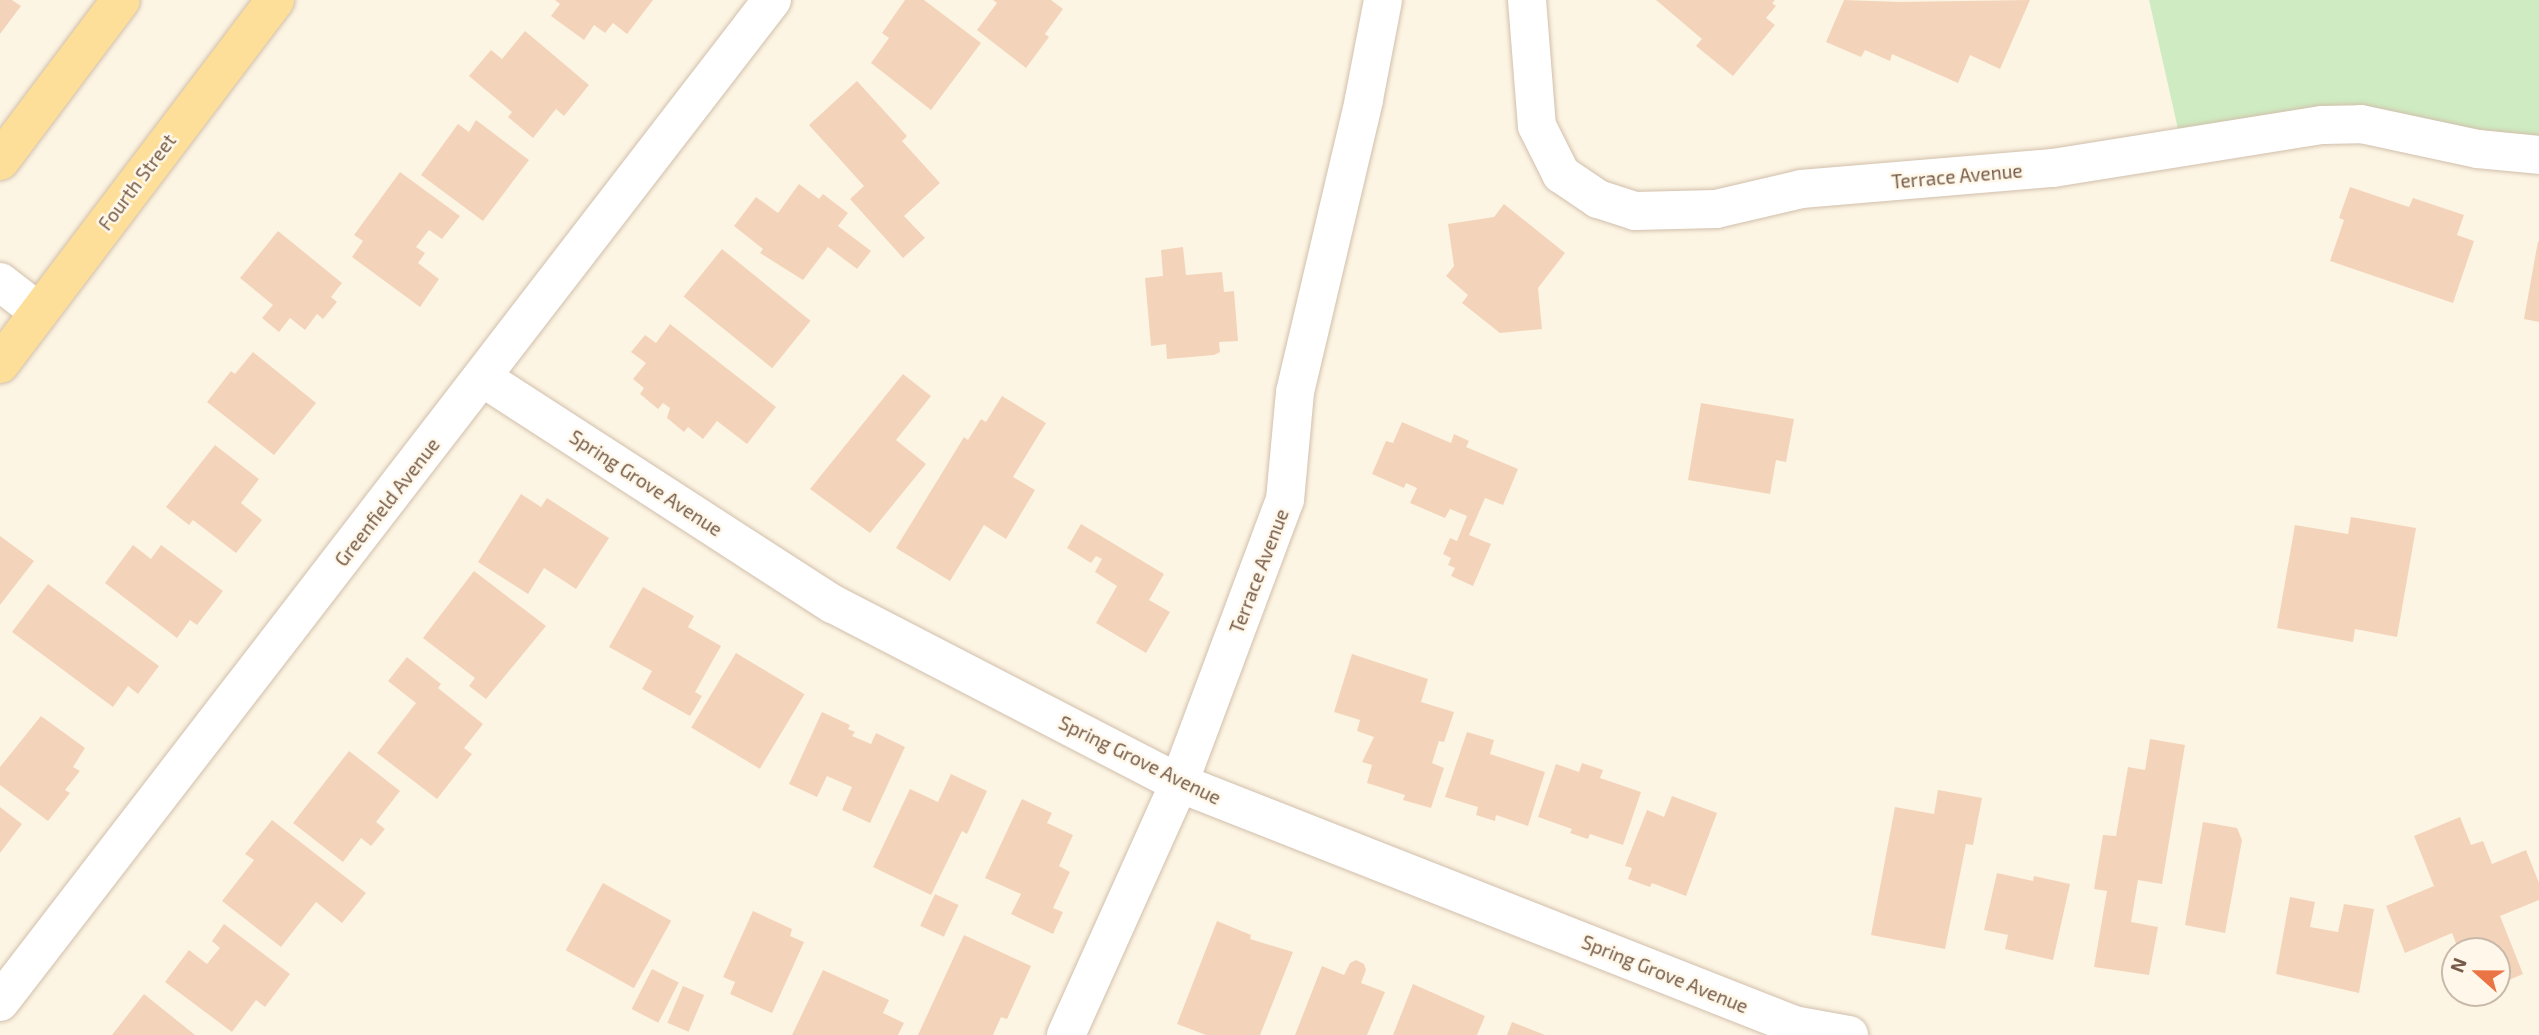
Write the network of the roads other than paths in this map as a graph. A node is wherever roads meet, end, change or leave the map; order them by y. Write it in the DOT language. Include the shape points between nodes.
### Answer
graph roads {
  1 [pos="121,0"];
  2 [pos="275,0"];
  3 [pos="772,0"];
  4 [pos="1382,0"];
  5 [pos="1527,0"];
  6 [pos="2539,155"];
  7 [pos="0,161"];
  8 [pos="0,282"];
  9 [pos="39,312"];
  10 [pos="0,364"];
  11 [pos="483,378"];
  12 [pos="1179,783"];
  13 [pos="0,1002"];
  14 [pos="1066,1035"];
  15 [pos="1849,1035"];
  1 -- 7 [label="main road"];
  2 -- 9 [label="main road, Fourth Street"];
  3 -- 11 [label="street, Greenfield Avenue"];
  4 -- 12 [label="street, Terrace Avenue" via="1364,99 1295,392 1285,500"];
  5 -- 6 [label="street, Terrace Avenue" via="1537,125 1561,174 1598,199 1634,211 1716,209 1801,189 2053,168 2322,125 2361,124 2478,149"];
  8 -- 9 [label="street"];
  9 -- 10 [label="main road, Fourth Street"];
  11 -- 12 [label="street, Spring Grove Avenue" via="833,604"];
  11 -- 13 [label="street, Greenfield Avenue"];
  12 -- 14 [label="street, Terrace Avenue"];
  12 -- 15 [label="street, Spring Grove Avenue" via="1794,1025"];
}
